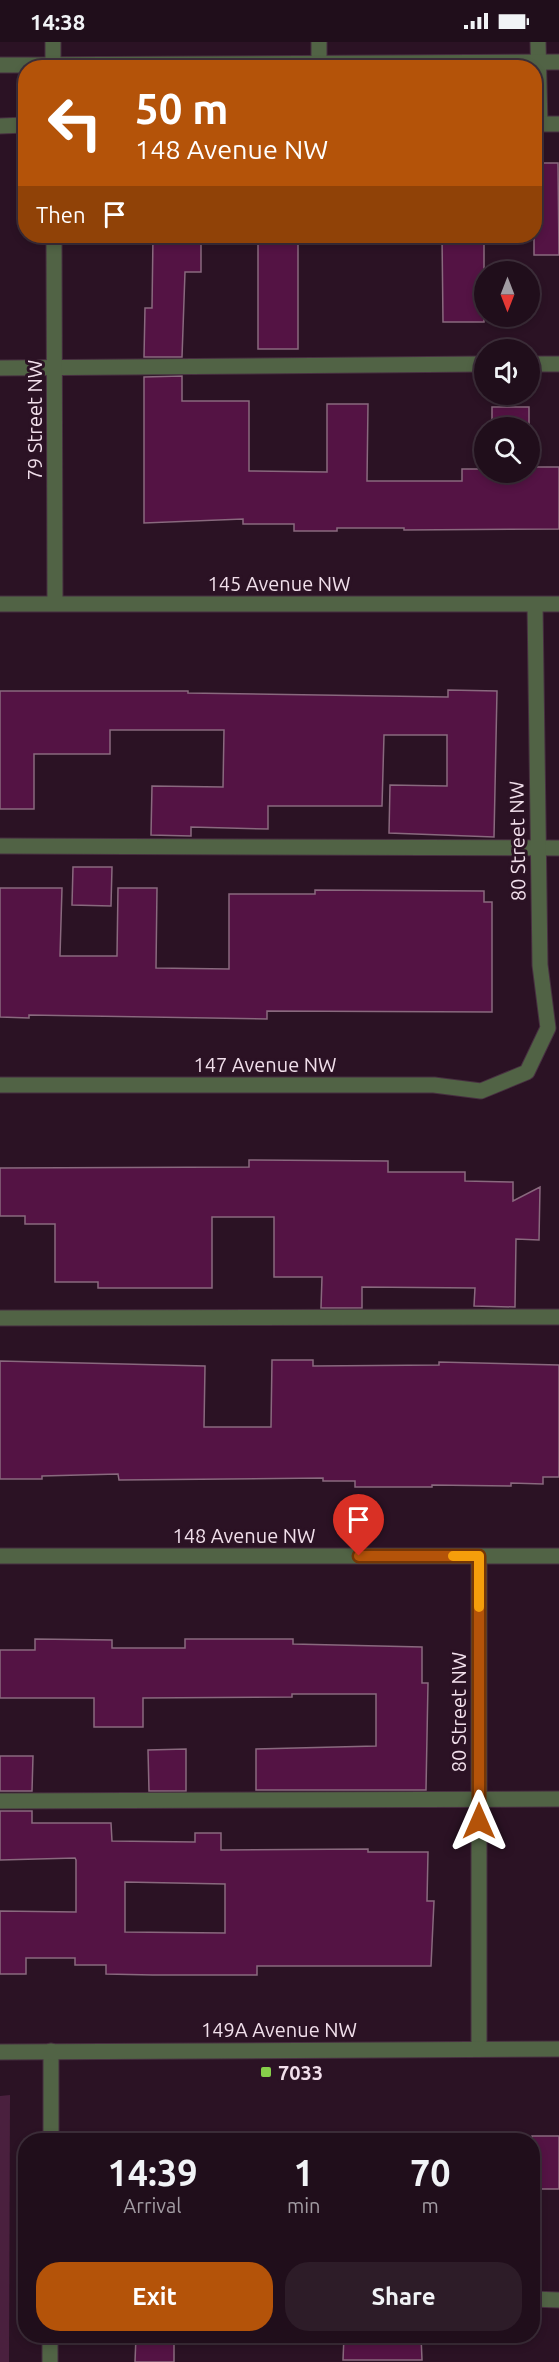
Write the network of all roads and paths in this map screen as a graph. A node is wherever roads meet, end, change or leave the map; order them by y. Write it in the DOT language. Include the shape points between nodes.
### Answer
graph roads {
  1 [pos="53,42"];
  2 [pos="319,42"];
  3 [pos="538,42"];
  4 [pos="53,60"];
  5 [pos="319,60"];
  6 [pos="538,60"];
  7 [pos="542,62"];
  8 [pos="559,62"];
  9 [pos="0,65"];
  10 [pos="18,65"];
  11 [pos="542,124"];
  12 [pos="559,124"];
  13 [pos="18,125"];
  14 [pos="0,126"];
  15 [pos="54,243"];
  16 [pos="474,364"];
  17 [pos="540,364"];
  18 [pos="559,364"];
  19 [pos="54,367"];
  20 [pos="0,368"];
  21 [pos="0,604"];
  22 [pos="55,604"];
  23 [pos="535,604"];
  24 [pos="559,604"];
  25 [pos="0,846"];
  26 [pos="538,848"];
  27 [pos="559,848"];
  28 [pos="527,1072"];
  29 [pos="0,1085"];
  30 [pos="559,1317"];
  31 [pos="0,1318"];
  32 [pos="0,1556"];
  33 [pos="479,1556"];
  34 [pos="559,1556"];
  35 [pos="479,1799"];
  36 [pos="559,1799"];
  37 [pos="0,1801"];
  38 [pos="479,2049"];
  39 [pos="559,2049"];
  40 [pos="51,2051"];
  41 [pos="0,2052"];
  42 [pos="51,2133"];
  43 [pos="540,2300"];
  44 [pos="559,2300"];
  45 [pos="50,2343"];
  46 [pos="50,2362"];
  1 -- 4 [label="street"];
  2 -- 5 [label="street"];
  3 -- 6 [label="street"];
  7 -- 8 [label="street"];
  9 -- 10 [label="street"];
  11 -- 12 [label="street"];
  13 -- 14 [label="street"];
  15 -- 19 [label="street, 79 Street NW"];
  16 -- 19 [label="street"];
  17 -- 18 [label="street"];
  19 -- 20 [label="street"];
  19 -- 22 [label="street, 79 Street NW"];
  21 -- 22 [label="street, 145 Avenue NW"];
  22 -- 23 [label="street, 145 Avenue NW"];
  23 -- 24 [label="street, 145 Avenue NW"];
  23 -- 26 [label="street, 80 Street NW"];
  25 -- 26 [label="street"];
  26 -- 27 [label="street"];
  26 -- 28 [label="street, 80 Street NW" via="540,965 548,1028"];
  28 -- 29 [label="street, 147 Avenue NW" via="481,1091 434,1085"];
  30 -- 31 [label="street"];
  32 -- 33 [label="street, 148 Avenue NW"];
  33 -- 34 [label="street, 148 Avenue NW"];
  33 -- 35 [label="street, 80 Street NW"];
  35 -- 36 [label="street"];
  35 -- 37 [label="street"];
  35 -- 38 [label="street, 80 Street NW"];
  38 -- 39 [label="street, 149A Avenue NW"];
  38 -- 40 [label="street, 149A Avenue NW"];
  40 -- 41 [label="street, 149A Avenue NW"];
  40 -- 42 [label="street"];
  43 -- 44 [label="street"];
  45 -- 46 [label="street"];
}
